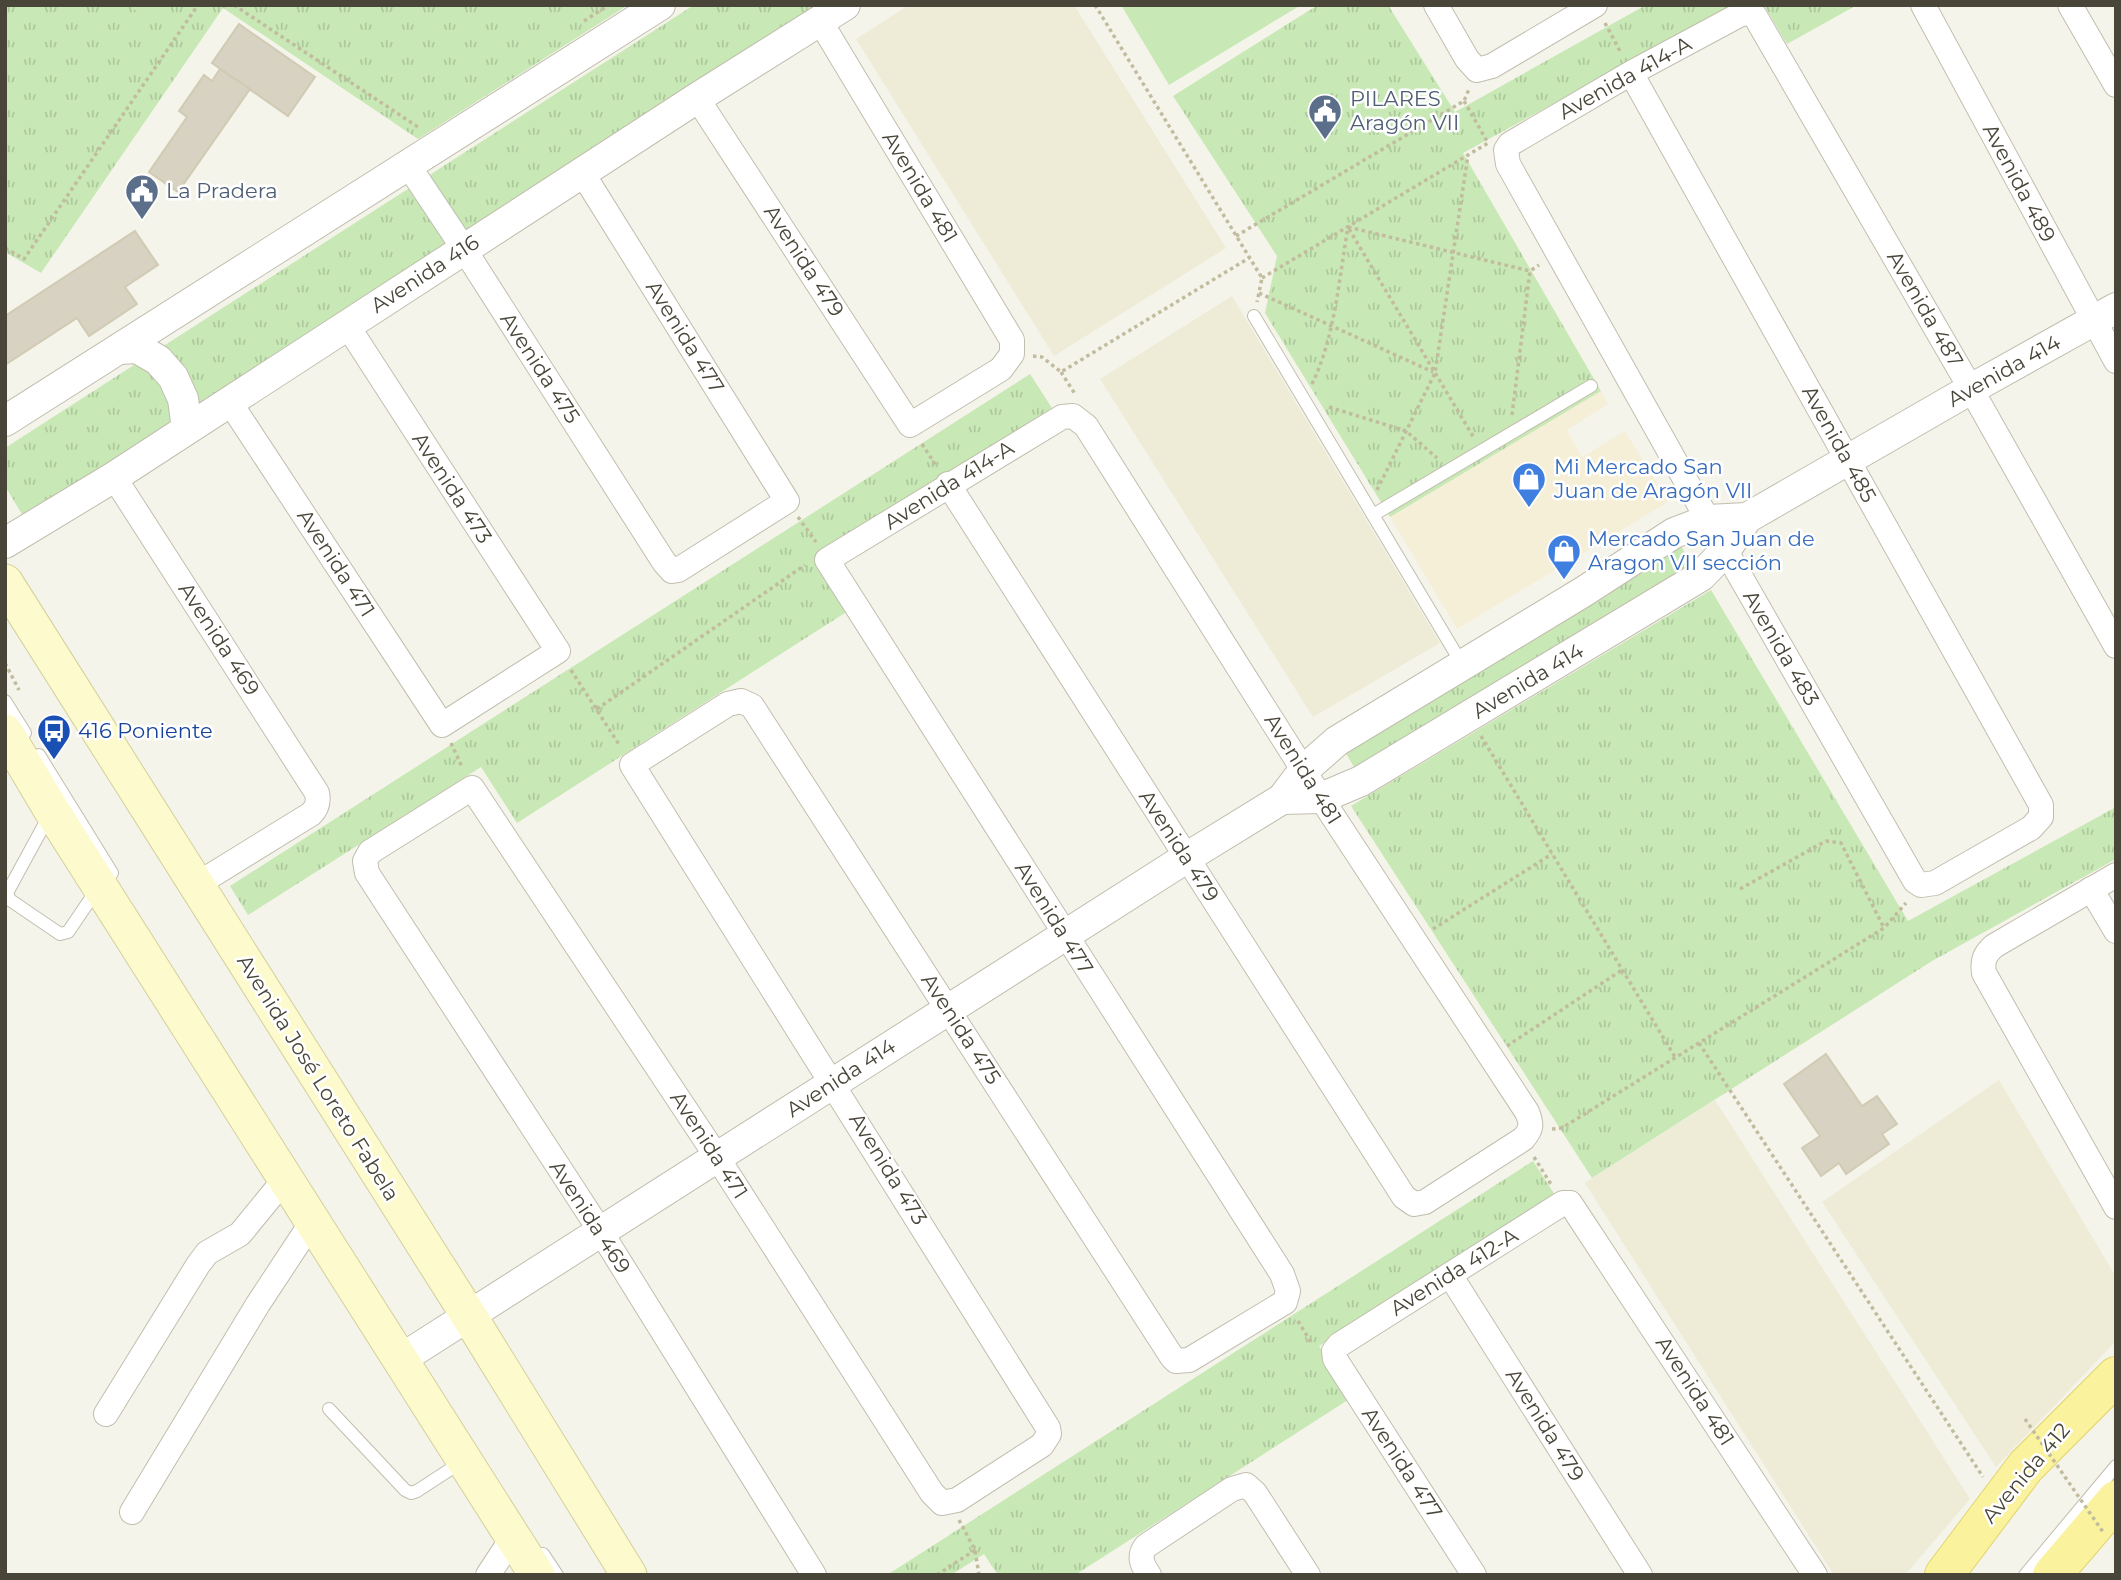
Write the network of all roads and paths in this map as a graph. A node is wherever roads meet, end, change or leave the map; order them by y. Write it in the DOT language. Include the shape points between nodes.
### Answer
graph roads {
  1 [pos="198,5"];
  2 [pos="234,5"];
  3 [pos="609,5"];
  4 [pos="660,5"];
  5 [pos="845,5"];
  6 [pos="1095,5"];
  7 [pos="1436,5"];
  8 [pos="1923,5"];
  9 [pos="2070,5"];
  10 [pos="1599,11"];
  11 [pos="1749,13"];
  12 [pos="820,21"];
  13 [pos="575,27"];
  14 [pos="1477,70"];
  15 [pos="1631,73"];
  16 [pos="2116,85"];
  17 [pos="697,98"];
  18 [pos="1464,101"];
  19 [pos="429,120"];
  20 [pos="1506,150"];
  21 [pos="1468,155"];
  22 [pos="408,165"];
  23 [pos="583,174"];
  24 [pos="1348,227"];
  25 [pos="1236,236"];
  26 [pos="5,248"];
  27 [pos="464,249"];
  28 [pos="1453,253"];
  29 [pos="1558,254"];
  30 [pos="1249,258"];
  31 [pos="1530,271"];
  32 [pos="1262,278"];
  33 [pos="1259,293"];
  34 [pos="2105,315"];
  35 [pos="1254,316"];
  36 [pos="347,325"];
  37 [pos="1330,326"];
  38 [pos="119,349"];
  39 [pos="1012,354"];
  40 [pos="2116,361"];
  41 [pos="1434,373"];
  42 [pos="1591,386"];
  43 [pos="1971,388"];
  44 [pos="1304,400"];
  45 [pos="229,401"];
  46 [pos="1073,416"];
  47 [pos="5,421"];
  48 [pos="910,425"];
  49 [pos="187,429"];
  50 [pos="1406,431"];
  51 [pos="1510,435"];
  52 [pos="1481,451"];
  53 [pos="1847,459"];
  54 [pos="1451,469"];
  55 [pos="114,477"];
  56 [pos="948,484"];
  57 [pos="787,501"];
  58 [pos="1371,511"];
  59 [pos="1746,518"];
  60 [pos="1708,520"];
  61 [pos="5,543"];
  62 [pos="1725,551"];
  63 [pos="825,556"];
  64 [pos="5,582"];
  65 [pos="2116,646"];
  66 [pos="558,651"];
  67 [pos="1462,664"];
  68 [pos="5,701"];
  69 [pos="597,709"];
  70 [pos="1469,717"];
  71 [pos="442,724"];
  72 [pos="10,755"];
  73 [pos="632,765"];
  74 [pos="1304,771"];
  75 [pos="472,788"];
  76 [pos="1321,798"];
  77 [pos="1282,799"];
  78 [pos="52,811"];
  79 [pos="1552,854"];
  80 [pos="1186,858"];
  81 [pos="2116,875"];
  82 [pos="196,885"];
  83 [pos="1921,885"];
  84 [pos="110,886"];
  85 [pos="1740,889"];
  86 [pos="2091,889"];
  87 [pos="1884,928"];
  88 [pos="2116,931"];
  89 [pos="1065,935"];
  90 [pos="1415,941"];
  91 [pos="1622,970"];
  92 [pos="949,1009"];
  93 [pos="1699,1043"];
  94 [pos="1491,1057"];
  95 [pos="1675,1057"];
  96 [pos="833,1083"];
  97 [pos="1562,1128"];
  98 [pos="1527,1132"];
  99 [pos="717,1157"];
  100 [pos="302,1196"];
  101 [pos="1569,1205"];
  102 [pos="2116,1207"];
  103 [pos="601,1232"];
  104 [pos="1450,1275"];
  105 [pos="1286,1301"];
  106 [pos="468,1316"];
  107 [pos="1334,1351"];
  108 [pos="401,1359"];
  109 [pos="2116,1376"];
  110 [pos="436,1390"];
  111 [pos="329,1409"];
  112 [pos="106,1414"];
  113 [pos="2025,1419"];
  114 [pos="464,1461"];
  115 [pos="2116,1466"];
  116 [pos="2000,1502"];
  117 [pos="946,1503"];
  118 [pos="132,1512"];
  119 [pos="2110,1516"];
  120 [pos="524,1539"];
  121 [pos="975,1550"];
  122 [pos="1145,1563"];
  123 [pos="488,1575"];
  124 [pos="537,1575"];
  125 [pos="557,1575"];
  126 [pos="629,1575"];
  127 [pos="814,1575"];
  128 [pos="937,1575"];
  129 [pos="979,1575"];
  130 [pos="1308,1575"];
  131 [pos="1474,1575"];
  132 [pos="1640,1575"];
  133 [pos="1815,1575"];
  134 [pos="1944,1575"];
  135 [pos="2025,1575"];
  136 [pos="2052,1575"];
  1 -- 26 [label="path" via="24,259"];
  2 -- 19 [label="path" via="418,128"];
  3 -- 13 [label="path"];
  4 -- 22 [label="street"];
  5 -- 12 [label="street, Avenida 416"];
  6 -- 25 [label="path"];
  7 -- 14 [label="street"];
  8 -- 34 [label="street, Avenida 489"];
  9 -- 16 [label="street"];
  10 -- 14 [label="street"];
  10 -- 15 [label="path"];
  11 -- 15 [label="street, Avenida 414-A"];
  11 -- 43 [label="street, Avenida 487" via="1760,22"];
  12 -- 17 [label="street, Avenida 416"];
  12 -- 39 [label="street, Avenida 481" via="1012,340"];
  14 -- 18 [label="path"];
  15 -- 20 [label="street, Avenida 414-A" via="1516,139"];
  15 -- 53 [label="street, Avenida 485"];
  17 -- 23 [label="street, Avenida 416"];
  17 -- 48 [label="street, Avenida 479"];
  18 -- 21 [label="path" via="1488,143"];
  18 -- 25 [label="path"];
  20 -- 29 [label="street, Avenida 483" via="1507,164"];
  21 -- 24 [label="path"];
  21 -- 28 [label="path"];
  22 -- 27 [label="street, Avenida 475"];
  22 -- 38 [label="street"];
  23 -- 27 [label="street, Avenida 416"];
  23 -- 57 [label="street, Avenida 477"];
  24 -- 28 [label="path"];
  24 -- 32 [label="path"];
  24 -- 37 [label="path"];
  24 -- 41 [label="path"];
  25 -- 30 [label="path"];
  27 -- 36 [label="street, Avenida 416"];
  27 -- 57 [label="street, Avenida 475" via="673,571"];
  28 -- 31 [label="path"];
  28 -- 41 [label="path"];
  29 -- 31 [label="path"];
  29 -- 60 [label="street, Avenida 483"];
  30 -- 32 [label="path"];
  30 -- 39 [label="path" via="1061,372 1042,357"];
  31 -- 51 [label="path"];
  32 -- 33 [label="path"];
  33 -- 35 [label="path"];
  33 -- 37 [label="path"];
  34 -- 40 [label="street, Avenida 489"];
  34 -- 43 [label="street, Avenida 414"];
  35 -- 44 [label="lane"];
  36 -- 45 [label="street, Avenida 416"];
  36 -- 66 [label="street, Avenida 473"];
  37 -- 41 [label="path"];
  37 -- 44 [label="path" via="1319,370"];
  38 -- 47 [label="street"];
  38 -- 49 [label="street" via="137,348 158,360 173,377 183,400"];
  39 -- 48 [label="street" via="1001,369"];
  41 -- 50 [label="path"];
  41 -- 52 [label="path"];
  42 -- 51 [label="lane"];
  43 -- 53 [label="street, Avenida 414"];
  43 -- 65 [label="street, Avenida 487"];
  44 -- 50 [label="path"];
  44 -- 58 [label="lane"];
  45 -- 49 [label="street, Avenida 416"];
  45 -- 71 [label="street, Avenida 471"];
  46 -- 56 [label="street, Avenida 414-A" via="1062,416"];
  46 -- 74 [label="street, Avenida 481" via="1086,426"];
  48 -- 56 [label="path"];
  49 -- 55 [label="street, Avenida 416"];
  50 -- 54 [label="path"];
  50 -- 58 [label="path"];
  51 -- 52 [label="lane"];
  52 -- 54 [label="lane"];
  53 -- 59 [label="street, Avenida 414"];
  53 -- 83 [label="street, Avenida 485" via="2041,805 2041,817 2031,828 1934,883"];
  54 -- 58 [label="lane"];
  55 -- 61 [label="street, Avenida 416"];
  55 -- 82 [label="street, Avenida 469" via="317,793 318,804 311,814"];
  56 -- 63 [label="street, Avenida 414-A"];
  56 -- 80 [label="street, Avenida 479"];
  57 -- 63 [label="path"];
  58 -- 67 [label="lane"];
  59 -- 60 [label="street, Avenida 414"];
  59 -- 62 [label="street, Avenida 414"];
  60 -- 62 [label="street, Avenida 483"];
  60 -- 67 [label="street, Avenida 414" via="1674,533"];
  62 -- 70 [label="street, Avenida 414" via="1701,576"];
  62 -- 83 [label="street, Avenida 483" via="1910,874"];
  63 -- 69 [label="path"];
  63 -- 89 [label="street, Avenida 477"];
  64 -- 82 [label="main road, Avenida José Loreto Fabela"];
  66 -- 69 [label="path"];
  66 -- 71 [label="street"];
  67 -- 74 [label="street, Avenida 414" via="1338,741"];
  68 -- 84 [label="lane"];
  69 -- 73 [label="path"];
  70 -- 76 [label="street, Avenida 414" via="1361,781"];
  70 -- 79 [label="path"];
  71 -- 75 [label="path"];
  72 -- 78 [label="main road"];
  73 -- 92 [label="street, Avenida 475" via="728,704 741,701 752,706"];
  73 -- 96 [label="street, Avenida 473"];
  74 -- 76 [label="street, Avenida 481"];
  74 -- 77 [label="street, Avenida 414"];
  75 -- 99 [label="street, Avenida 471"];
  75 -- 103 [label="street, Avenida 469" via="370,852 365,862 368,873"];
  76 -- 77 [label="street, Avenida 414"];
  76 -- 90 [label="street, Avenida 481"];
  77 -- 80 [label="street, Avenida 414"];
  78 -- 84 [label="main road"];
  78 -- 84 [label="lane" via="7,893 10,900 60,934 68,932"];
  79 -- 90 [label="path"];
  79 -- 91 [label="path"];
  80 -- 89 [label="street, Avenida 414"];
  80 -- 98 [label="street, Avenida 479" via="1404,1197 1414,1204 1425,1202"];
  81 -- 86 [label="street"];
  82 -- 106 [label="main road, Avenida José Loreto Fabela"];
  83 -- 87 [label="path"];
  84 -- 100 [label="main road"];
  85 -- 87 [label="path" via="1826,841 1841,843"];
  86 -- 88 [label="street"];
  86 -- 102 [label="street" via="1994,946 1983,958 1984,973"];
  87 -- 93 [label="path"];
  89 -- 92 [label="street, Avenida 414"];
  89 -- 105 [label="street, Avenida 477" via="1282,1274"];
  90 -- 94 [label="street, Avenida 481"];
  91 -- 94 [label="path"];
  91 -- 95 [label="path"];
  92 -- 96 [label="street, Avenida 414"];
  92 -- 105 [label="street, Avenida 475" via="1176,1361 1189,1360"];
  93 -- 95 [label="path"];
  93 -- 116 [label="path"];
  94 -- 98 [label="street, Avenida 481" via="1527,1112"];
  95 -- 97 [label="path"];
  96 -- 99 [label="street, Avenida 414"];
  96 -- 117 [label="street, Avenida 473" via="1049,1434 1042,1445"];
  98 -- 101 [label="path"];
  99 -- 103 [label="street, Avenida 414"];
  99 -- 117 [label="street, Avenida 471" via="925,1482 937,1500"];
  100 -- 108 [label="main road"];
  100 -- 112 [label="street" via="207,1253"];
  100 -- 118 [label="street" via="258,1304"];
  101 -- 104 [label="street, Avenida 412-A"];
  101 -- 133 [label="street, Avenida 481"];
  103 -- 106 [label="street, Avenida 414"];
  103 -- 127 [label="street, Avenida 469"];
  104 -- 107 [label="street, Avenida 412-A"];
  104 -- 132 [label="street, Avenida 479"];
  105 -- 107 [label="path" via="1317,1353"];
  106 -- 108 [label="street, Avenida 414"];
  106 -- 126 [label="main road, Avenida José Loreto Fabela"];
  107 -- 131 [label="street, Avenida 477"];
  108 -- 110 [label="lane"];
  108 -- 114 [label="main road"];
  109 -- 116 [label="main road, Avenida 412" via="2049,1441"];
  111 -- 114 [label="lane" via="411,1493"];
  113 -- 119 [label="path, bridge"];
  114 -- 120 [label="main road"];
  115 -- 135 [label="lane"];
  116 -- 134 [label="main road, Avenida 412"];
  117 -- 121 [label="path"];
  119 -- 136 [label="main road"];
  120 -- 123 [label="street"];
  120 -- 124 [label="main road"];
  120 -- 125 [label="lane"];
  121 -- 128 [label="path"];
  121 -- 129 [label="path"];
  122 -- 130 [label="street" via="1152,1541 1232,1489 1246,1485"];
}
